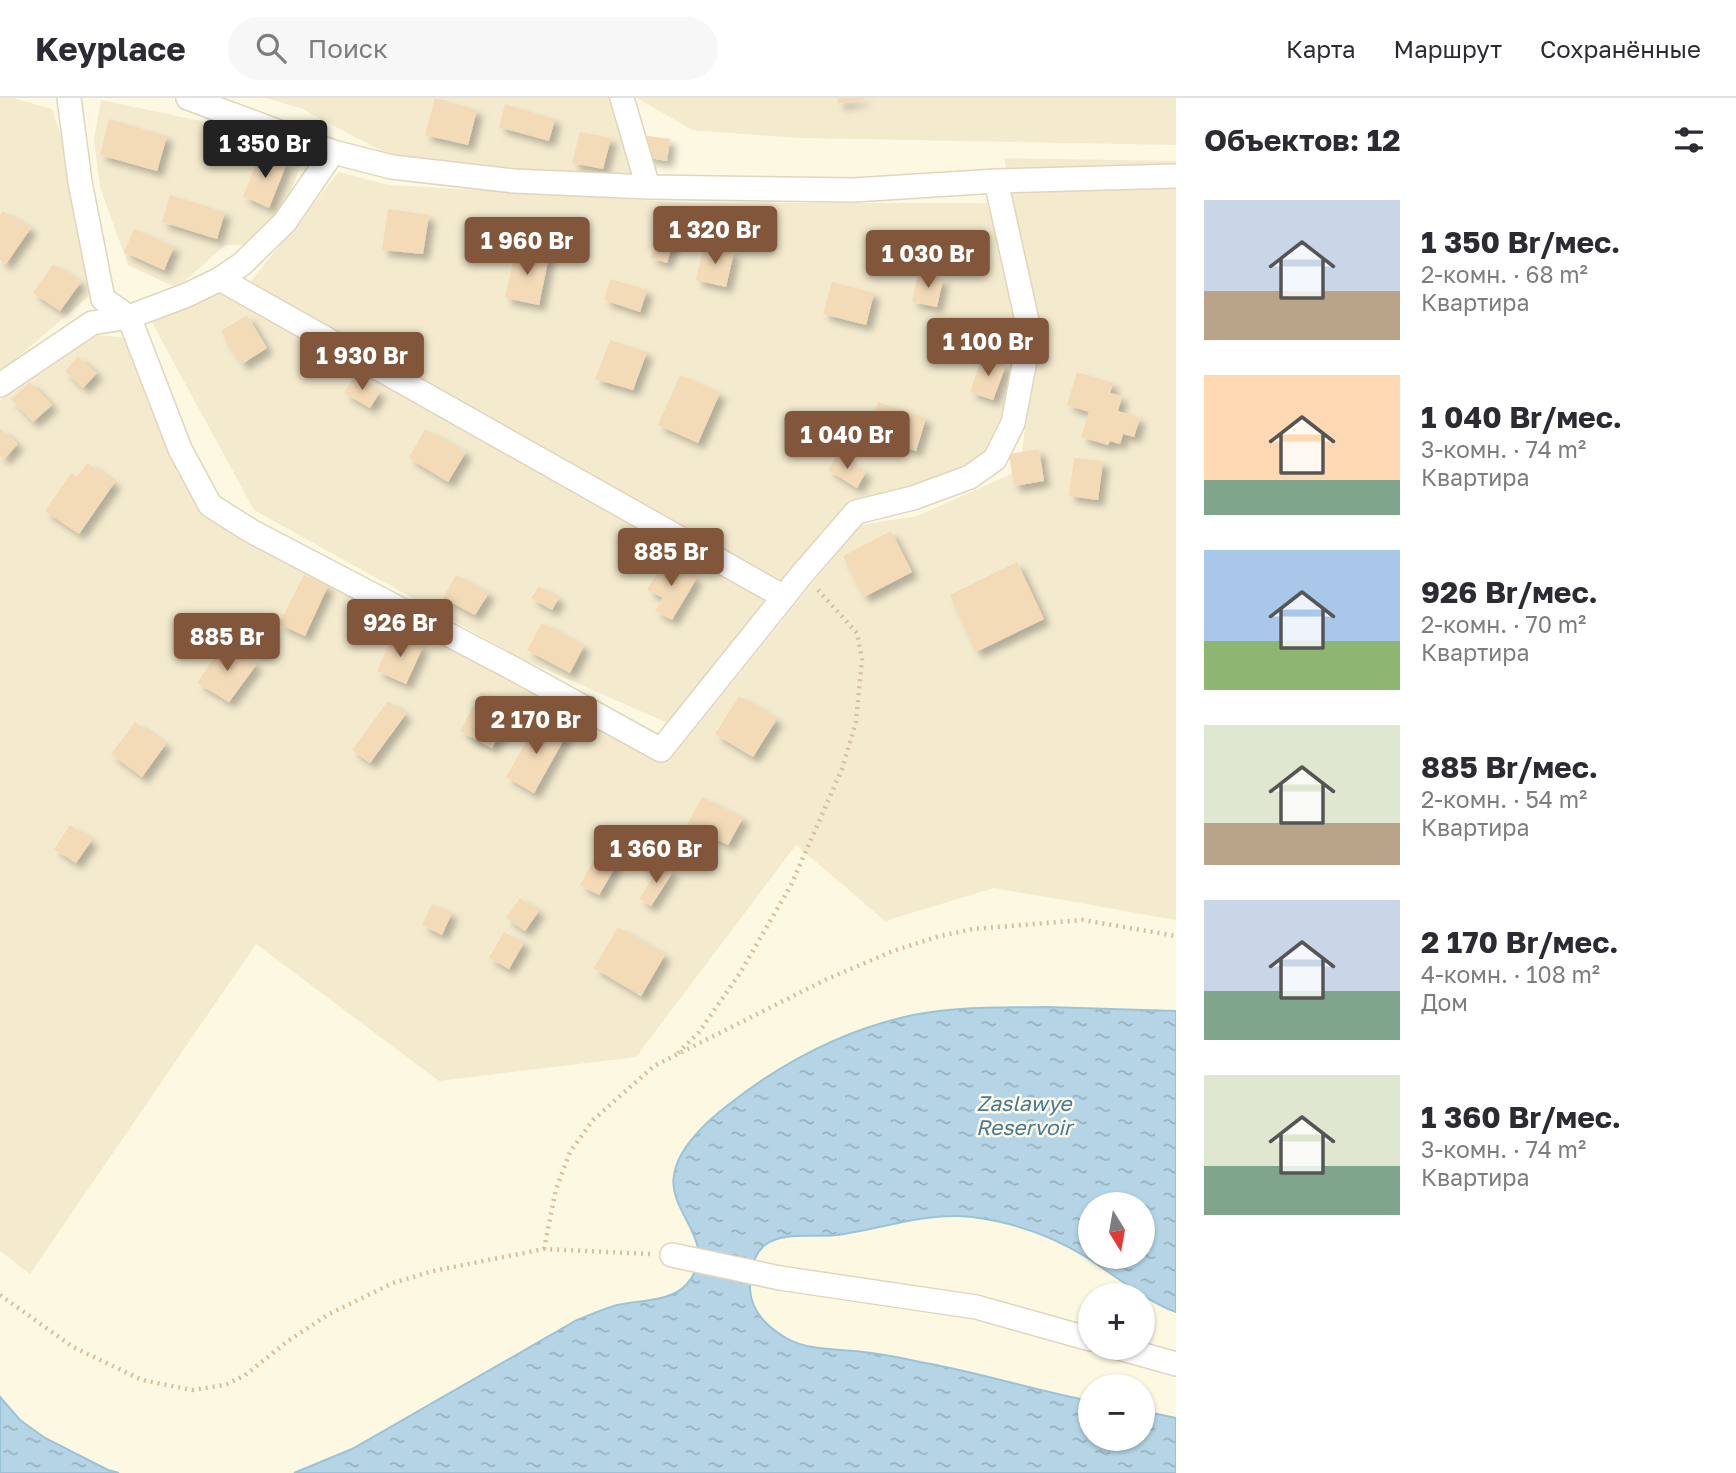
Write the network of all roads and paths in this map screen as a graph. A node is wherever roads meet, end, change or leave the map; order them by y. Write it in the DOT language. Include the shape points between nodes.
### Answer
graph roads {
  1 [pos="69,98"];
  2 [pos="188,98"];
  3 [pos="622,98"];
  4 [pos="333,152"];
  5 [pos="1176,176"];
  6 [pos="996,181"];
  7 [pos="648,187"];
  8 [pos="220,279"];
  9 [pos="129,317"];
  10 [pos="0,385"];
  11 [pos="803,573"];
  12 [pos="784,597"];
  13 [pos="1176,936"];
  14 [pos="675,1056"];
  15 [pos="544,1249"];
  16 [pos="672,1255"];
  17 [pos="0,1295"];
  18 [pos="1078,1336"];
  19 [pos="1155,1358"];
  20 [pos="1176,1364"];
  1 -- 9 [label="street" via="103,299"];
  2 -- 4 [label="street"];
  3 -- 7 [label="street"];
  4 -- 7 [label="street" via="392,167 514,181"];
  4 -- 8 [label="street" via="285,222"];
  5 -- 6 [label="street"];
  6 -- 7 [label="street" via="854,190"];
  6 -- 11 [label="street" via="1030,334 1013,423 995,459 970,477 856,512"];
  8 -- 9 [label="street"];
  8 -- 12 [label="street"];
  9 -- 10 [label="street" via="92,323"];
  9 -- 12 [label="street" via="180,449 210,505 662,750"];
  11 -- 12 [label="street"];
  11 -- 14 [label="path" via="857,634 862,659 856,722 842,769 791,885 740,973 699,1032"];
  13 -- 14 [label="path" via="1083,920 940,936 825,980"];
  14 -- 15 [label="path" via="654,1066 593,1120 570,1152 556,1189"];
  15 -- 16 [label="path"];
  15 -- 17 [label="path" via="393,1283 329,1314 244,1377 192,1390 142,1380 73,1347"];
  16 -- 18 [label="street" via="780,1278 976,1307"];
  19 -- 20 [label="street"];
}
